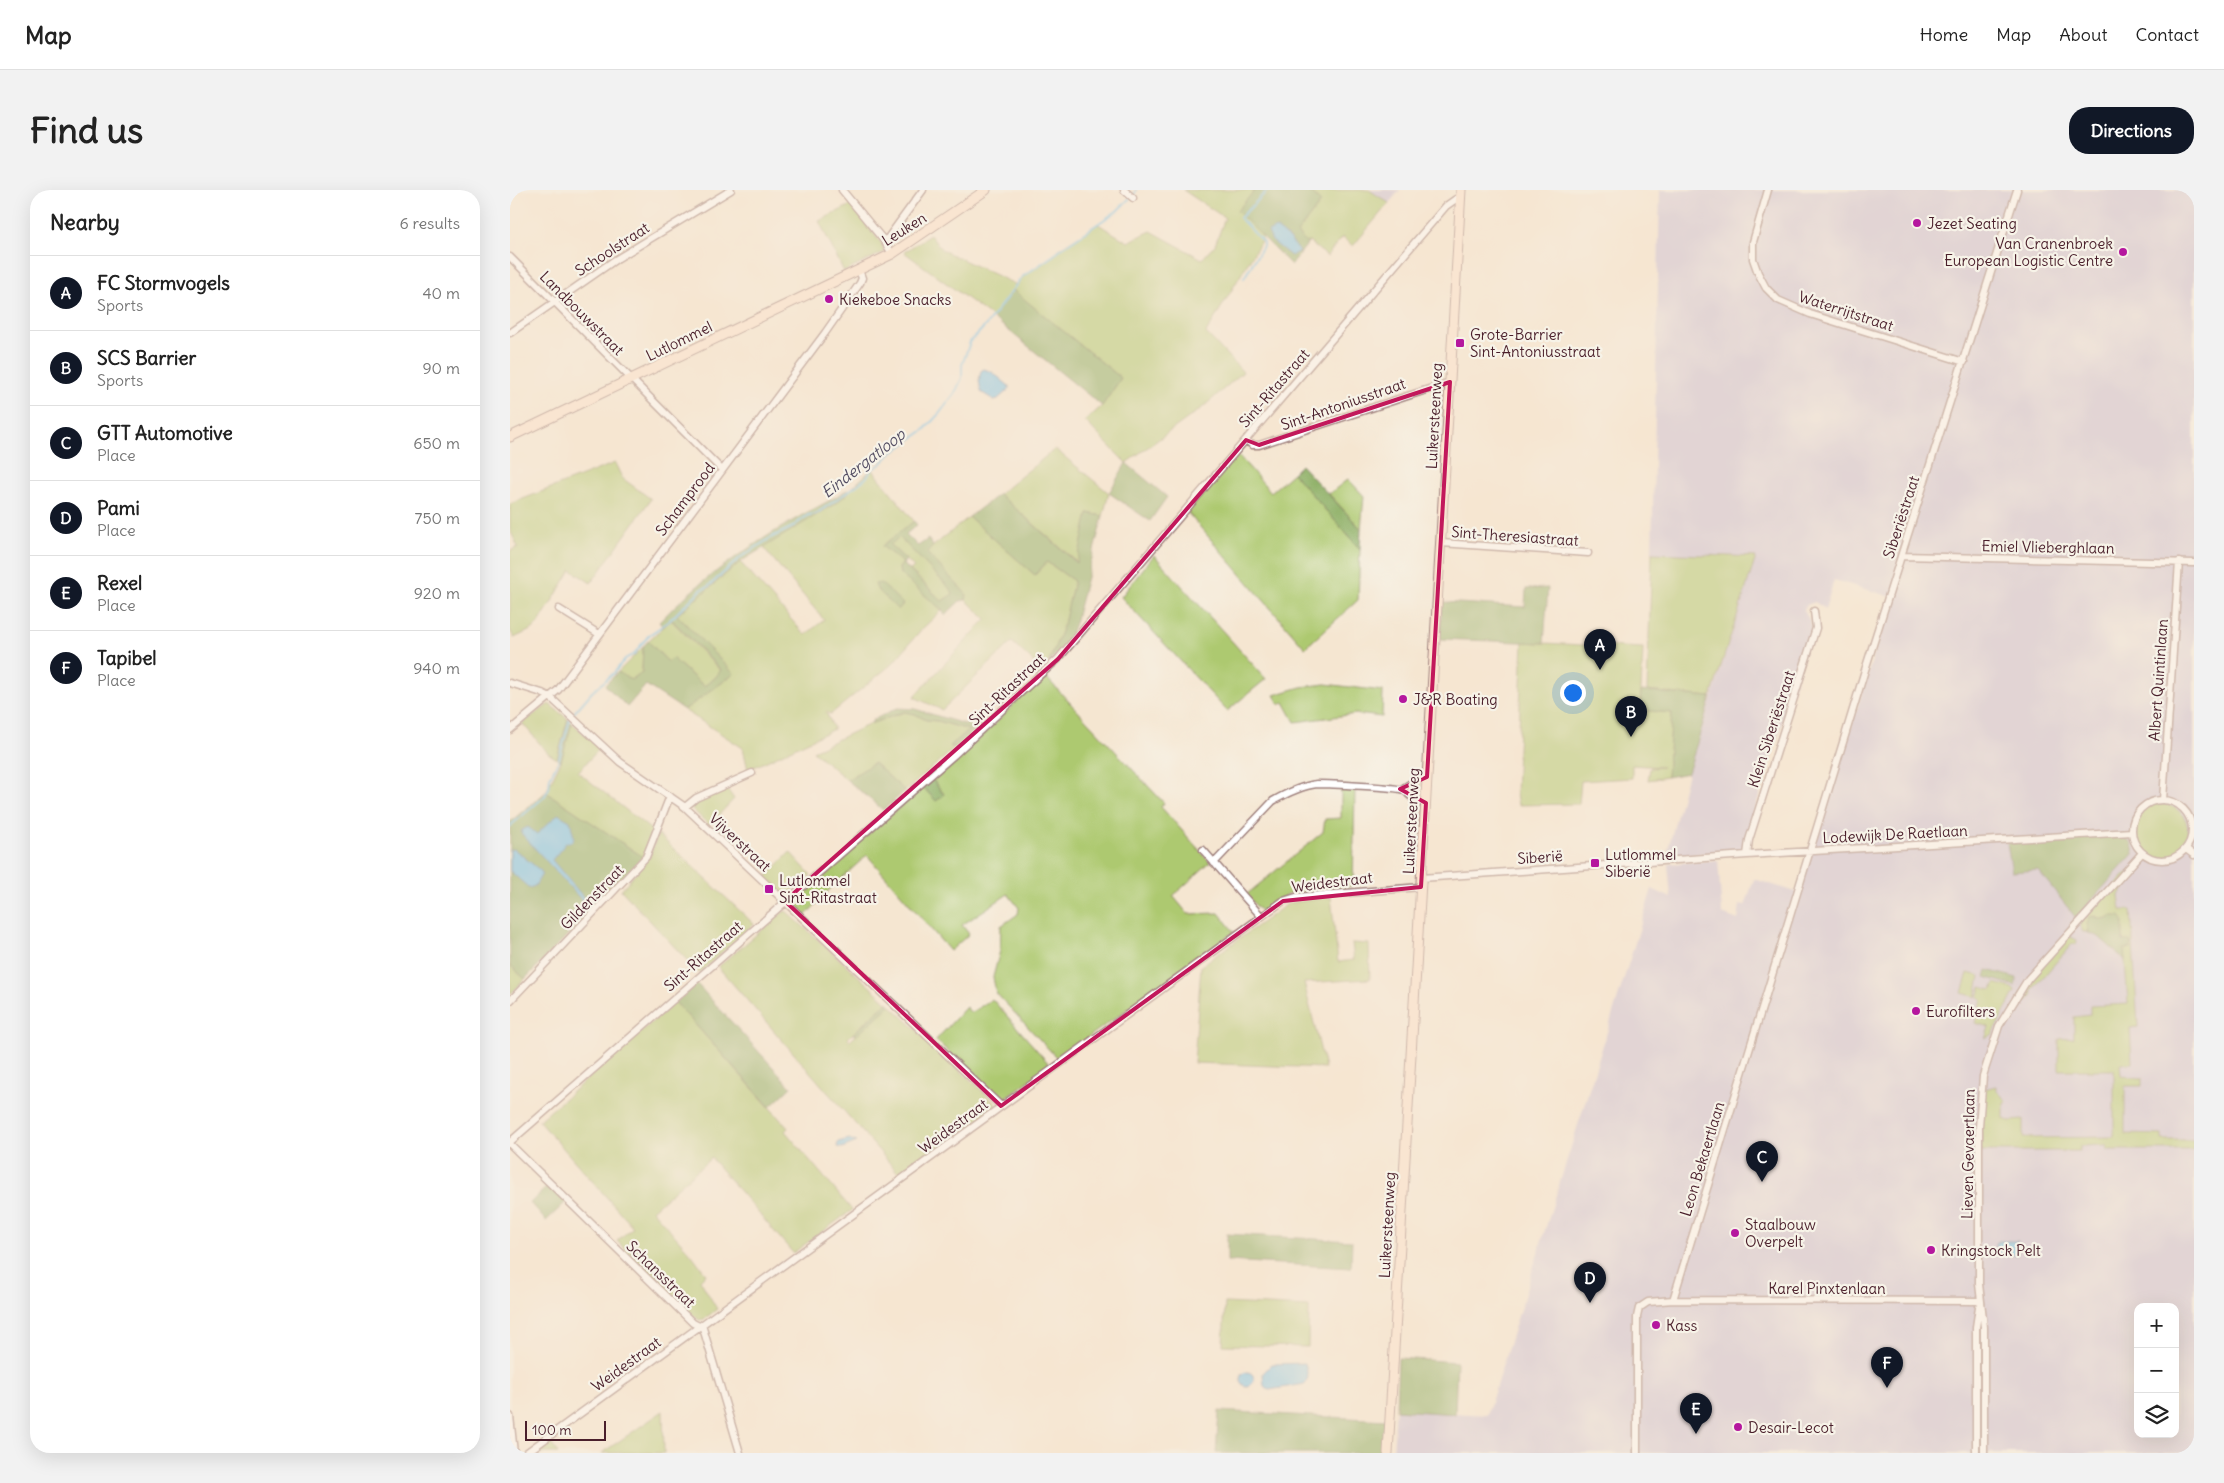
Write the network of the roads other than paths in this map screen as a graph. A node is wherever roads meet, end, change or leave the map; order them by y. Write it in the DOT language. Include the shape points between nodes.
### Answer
graph roads {
  1 [pos="731,190"];
  2 [pos="842,190"];
  3 [pos="922,190"];
  4 [pos="986,190"];
  5 [pos="1124,190"];
  6 [pos="1768,190"];
  7 [pos="2017,190"];
  8 [pos="1461,194"];
  9 [pos="1133,198"];
  10 [pos="885,242"];
  11 [pos="892,254"];
  12 [pos="510,257"];
  13 [pos="859,270"];
  14 [pos="554,302"];
  15 [pos="510,333"];
  16 [pos="1964,362"];
  17 [pos="631,379"];
  18 [pos="1450,382"];
  19 [pos="510,437"];
  20 [pos="1246,440"];
  21 [pos="722,470"];
  22 [pos="1441,544"];
  23 [pos="1588,553"];
  24 [pos="1902,556"];
  25 [pos="2179,562"];
  26 [pos="2194,563"];
  27 [pos="559,609"];
  28 [pos="1814,611"];
  29 [pos="599,634"];
  30 [pos="510,682"];
  31 [pos="550,698"];
  32 [pos="510,730"];
  33 [pos="752,773"];
  34 [pos="1427,777"];
  35 [pos="1402,789"];
  36 [pos="670,796"];
  37 [pos="2163,800"];
  38 [pos="1426,803"];
  39 [pos="685,807"];
  40 [pos="2193,829"];
  41 [pos="2132,832"];
  42 [pos="2186,848"];
  43 [pos="1204,850"];
  44 [pos="1808,852"];
  45 [pos="2142,853"];
  46 [pos="1747,855"];
  47 [pos="2194,855"];
  48 [pos="1660,861"];
  49 [pos="1214,863"];
  50 [pos="1421,883"];
  51 [pos="785,901"];
  52 [pos="1261,916"];
  53 [pos="510,1001"];
  54 [pos="1001,1106"];
  55 [pos="510,1142"];
  56 [pos="1673,1300"];
  57 [pos="1980,1300"];
  58 [pos="699,1326"];
  59 [pos="1976,1406"];
  60 [pos="1984,1406"];
  61 [pos="510,1416"];
  62 [pos="514,1453"];
  63 [pos="526,1453"];
  64 [pos="740,1453"];
  65 [pos="1388,1453"];
  66 [pos="1637,1453"];
  67 [pos="1976,1453"];
  68 [pos="1984,1453"];
  1 -- 14 [label="street, Schoolstraat" via="615,260"];
  2 -- 10 [label="street"];
  3 -- 10 [label="street"];
  4 -- 11 [label="main road, Leuken"];
  5 -- 9 [label="street"];
  6 -- 16 [label="street, Waterrijtstraat" via="1753,242 1753,259 1766,288 1778,300 1810,314"];
  7 -- 16 [label="street, Siberiëstraat"];
  8 -- 18 [label="main road, Luikersteenweg"];
  8 -- 20 [label="street, Sint-Ritastraat" via="1446,206"];
  10 -- 11 [label="street"];
  11 -- 13 [label="main road, Leuken"];
  12 -- 14 [label="street, Landbouwstraat"];
  13 -- 17 [label="main road, Lutlommel"];
  13 -- 21 [label="street, Schamprood" via="860,283"];
  14 -- 15 [label="street, Schoolstraat"];
  14 -- 17 [label="street, Landbouwstraat"];
  16 -- 24 [label="street, Siberiëstraat"];
  17 -- 19 [label="main road, Lutlommel"];
  17 -- 21 [label="street, Landbouwstraat"];
  18 -- 20 [label="street, Sint-Antoniusstraat" via="1259,445 1252,445"];
  18 -- 22 [label="main road, Luikersteenweg"];
  20 -- 51 [label="street, Sint-Ritastraat" via="1058,659 1026,685 954,755"];
  21 -- 29 [label="street, Schamprood"];
  22 -- 23 [label="street, Sint-Theresiastraat"];
  22 -- 34 [label="main road, Luikersteenweg"];
  24 -- 25 [label="street, Emiel Vlieberghlaan"];
  24 -- 44 [label="street, Siberiëstraat"];
  25 -- 26 [label="street, Emiel Vlieberghlaan"];
  25 -- 37 [label="street, Albert Quintinlaan"];
  27 -- 29 [label="street"];
  28 -- 46 [label="street, Klein Siberiëstraat" via="1816,628"];
  29 -- 31 [label="street, Schamprood"];
  30 -- 31 [label="street, Vijverstraat"];
  31 -- 32 [label="street, Schamprood"];
  31 -- 36 [label="street, Vijverstraat" via="620,762"];
  33 -- 39 [label="street" via="696,798"];
  34 -- 35 [label="street" via="1419,778"];
  34 -- 38 [label="main road, Luikersteenweg"];
  35 -- 38 [label="street" via="1416,801"];
  35 -- 49 [label="street" via="1318,784 1286,793 1261,812"];
  36 -- 39 [label="street, Vijverstraat"];
  36 -- 53 [label="street, Gildenstraat" via="646,857"];
  37 -- 40 [label="street" via="2180,805 2191,820"];
  37 -- 41 [label="street" via="2153,801 2137,813"];
  38 -- 50 [label="main road, Luikersteenweg"];
  39 -- 51 [label="street, Vijverstraat"];
  40 -- 42 [label="street"];
  41 -- 44 [label="street, Lodewijk De Raetlaan"];
  41 -- 45 [label="street"];
  42 -- 45 [label="street" via="2170,859 2150,858"];
  42 -- 47 [label="street"];
  43 -- 49 [label="street"];
  44 -- 46 [label="street, Lodewijk De Raetlaan"];
  44 -- 56 [label="street, Leon Bekaertlaan"];
  45 -- 57 [label="street, Lieven Gevaertlaan" via="2028,979 1999,1026 1990,1049 1983,1076 1979,1127"];
  46 -- 48 [label="street, Lodewijk De Raetlaan"];
  48 -- 50 [label="street, Siberië"];
  49 -- 52 [label="street"];
  50 -- 52 [label="street, Weidestraat" via="1296,897 1283,901"];
  50 -- 65 [label="main road, Luikersteenweg"];
  51 -- 54 [label="street, Vijverstraat"];
  51 -- 55 [label="street, Sint-Ritastraat"];
  52 -- 54 [label="street, Weidestraat"];
  54 -- 58 [label="street, Weidestraat"];
  55 -- 58 [label="street, Schansstraat"];
  56 -- 57 [label="street, Karel Pinxtenlaan"];
  56 -- 66 [label="street" via="1648,1302 1639,1308"];
  57 -- 59 [label="street, Lieven Gevaertlaan" via="1976,1327"];
  57 -- 60 [label="street, Lieven Gevaertlaan" via="1984,1327"];
  58 -- 63 [label="street, Weidestraat"];
  58 -- 64 [label="street, Schansstraat" via="704,1328"];
  59 -- 60 [label="street"];
  59 -- 67 [label="street, Lieven Gevaertlaan"];
  60 -- 68 [label="street, Lieven Gevaertlaan"];
  61 -- 62 [label="street"];
}
